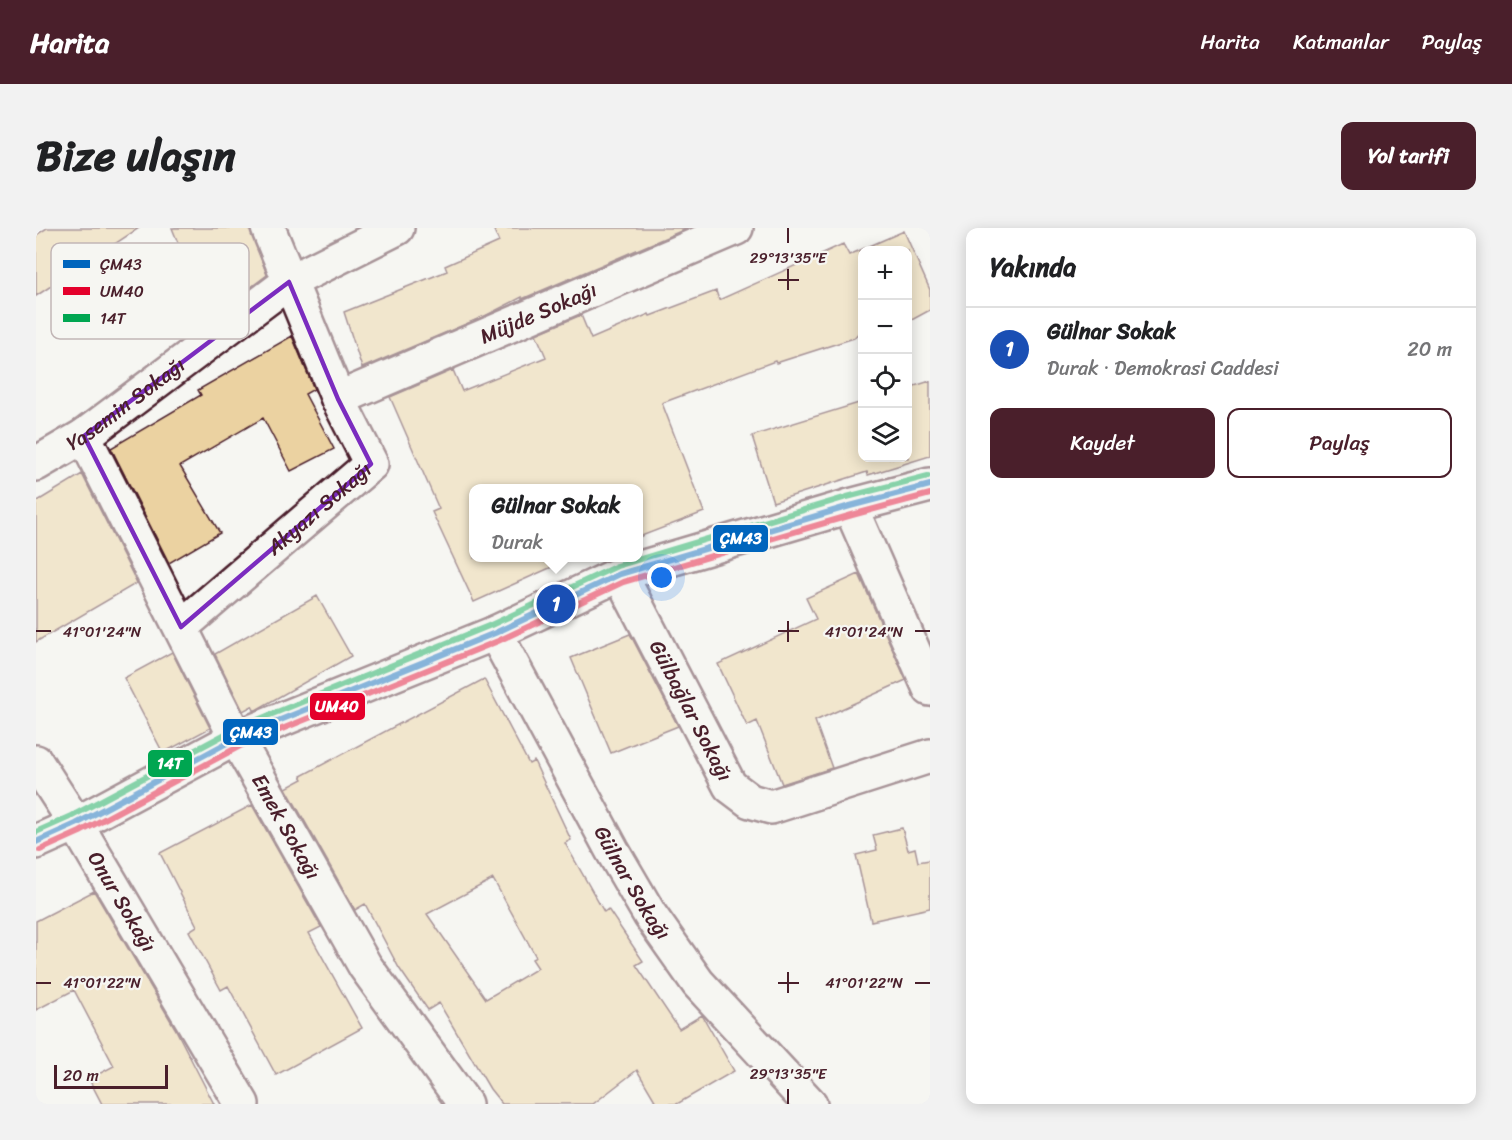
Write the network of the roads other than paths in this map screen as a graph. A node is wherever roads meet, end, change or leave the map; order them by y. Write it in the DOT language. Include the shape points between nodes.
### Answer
graph roads {
  1 [pos="268,228"];
  2 [pos="397,228"];
  3 [pos="736,228"];
  4 [pos="289,282"];
  5 [pos="249,312"];
  6 [pos="213,339"];
  7 [pos="338,399"];
  8 [pos="84,436"];
  9 [pos="36,464"];
  10 [pos="930,485"];
  11 [pos="850,506"];
  12 [pos="620,574"];
  13 [pos="181,627"];
  14 [pos="495,633"];
  15 [pos="930,689"];
  16 [pos="236,738"];
  17 [pos="930,756"];
  18 [pos="36,762"];
  19 [pos="76,824"];
  20 [pos="36,842"];
  21 [pos="242,1104"];
  22 [pos="465,1104"];
  23 [pos="810,1104"];
  1 -- 4 [label="street, Akyazı Sokağı"];
  2 -- 4 [label="street, Yasemin Sokağı"];
  3 -- 7 [label="street, Müjde Sokağı"];
  4 -- 5 [label="street, Yasemin Sokağı"];
  4 -- 7 [label="street, Akyazı Sokağı"];
  6 -- 8 [label="street, Yasemin Sokağı"];
  7 -- 13 [label="street, Akyazı Sokağı" via="371,464"];
  8 -- 9 [label="street, Yasemin Sokağı"];
  8 -- 13 [label="street, Emek Sokağı"];
  10 -- 11 [label="street"];
  11 -- 12 [label="street"];
  11 -- 15 [label="street"];
  12 -- 14 [label="street"];
  12 -- 17 [label="street, Gülbağlar Sokağı" via="730,786 750,801 771,807"];
  13 -- 16 [label="street, Emek Sokağı"];
  14 -- 16 [label="street"];
  14 -- 23 [label="street, Gülnar Sokağı" via="650,915 698,983"];
  16 -- 19 [label="street"];
  16 -- 22 [label="street, Emek Sokağı" via="365,966"];
  18 -- 19 [label="street, Onur Sokağı"];
  19 -- 20 [label="street"];
  19 -- 21 [label="street, Onur Sokağı"];
}
